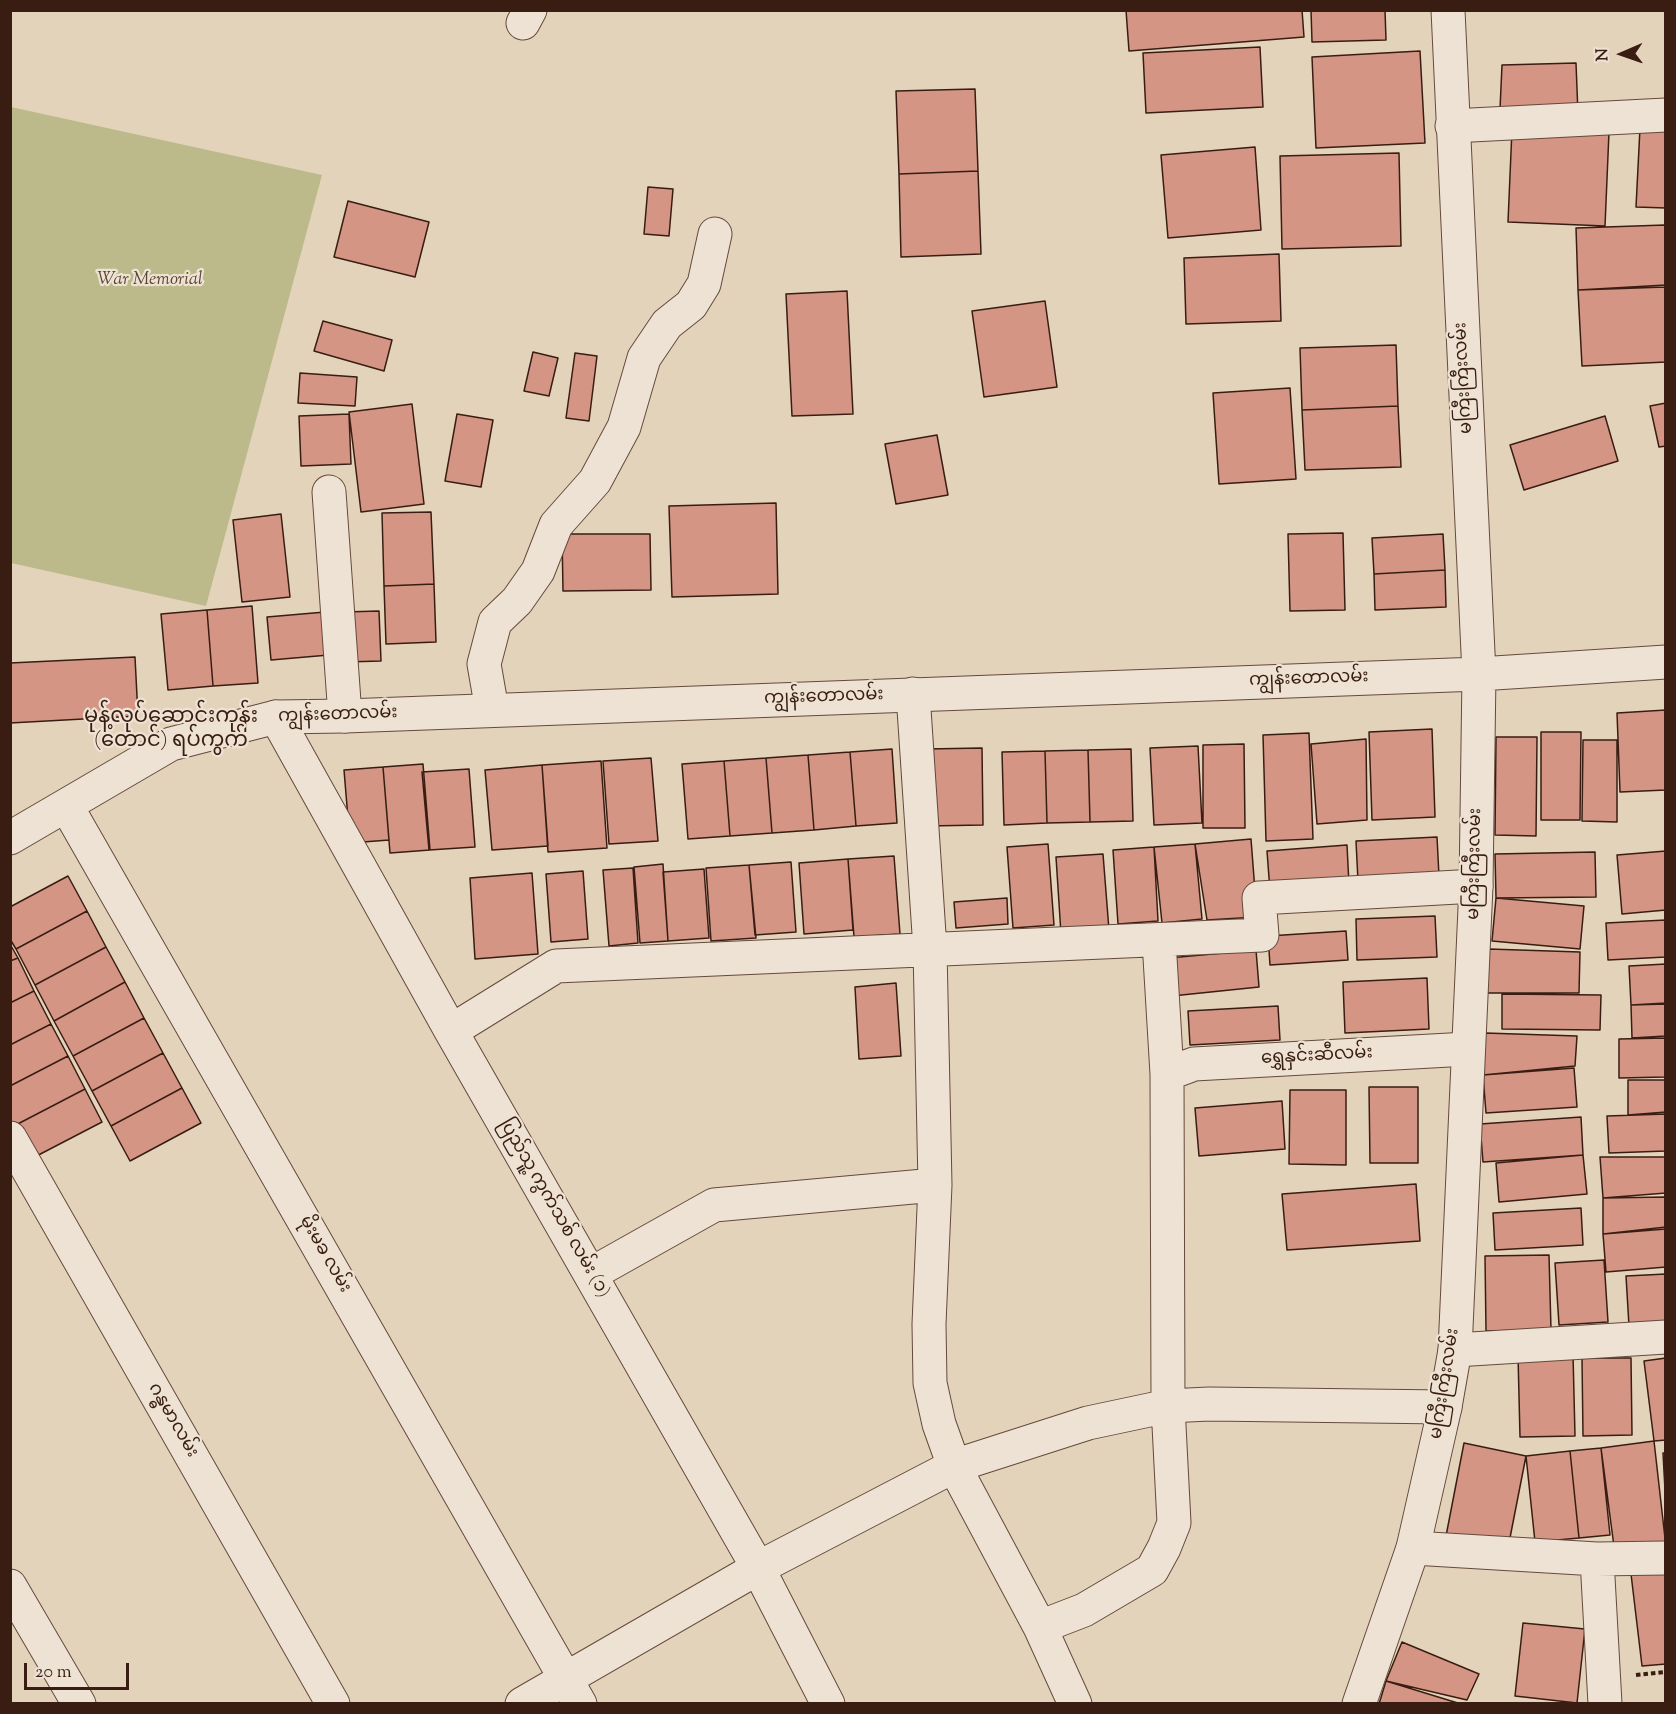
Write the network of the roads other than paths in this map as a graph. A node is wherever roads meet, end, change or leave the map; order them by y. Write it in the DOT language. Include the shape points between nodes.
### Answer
graph roads {
  1 [pos="1448,10"];
  2 [pos="1665,116"];
  3 [pos="1452,126"];
  4 [pos="715,234"];
  5 [pos="329,492"];
  6 [pos="1665,662"];
  7 [pos="1479,674"];
  8 [pos="913,694"];
  9 [pos="492,710"];
  10 [pos="276,717"];
  11 [pos="345,717"];
  12 [pos="67,807"];
  13 [pos="10,838"];
  14 [pos="1476,886"];
  15 [pos="1159,941"];
  16 [pos="930,949"];
  17 [pos="451,1031"];
  18 [pos="1468,1049"];
  19 [pos="1167,1074"];
  20 [pos="10,1138"];
  21 [pos="935,1185"];
  22 [pos="591,1274"];
  23 [pos="1665,1338"];
  24 [pos="1455,1350"];
  25 [pos="1168,1406"];
  26 [pos="1445,1407"];
  27 [pos="954,1466"];
  28 [pos="1413,1548"];
  29 [pos="1665,1558"];
  30 [pos="1597,1559"];
  31 [pos="758,1569"];
  32 [pos="10,1586"];
  33 [pos="1040,1627"];
  34 [pos="573,1691"];
  35 [pos="79,1704"];
  36 [pos="333,1704"];
  37 [pos="522,1704"];
  38 [pos="828,1704"];
  39 [pos="1075,1704"];
  40 [pos="1359,1704"];
  41 [pos="1605,1704"];
  1 -- 3 [label="street, မကြီးကြီးလမ်း"];
  2 -- 3 [label="street"];
  3 -- 7 [label="street, မကြီးကြီးလမ်း"];
  4 -- 9 [label="street" via="704,284 691,305 668,324 644,358 624,427 595,481 556,525 538,571 517,601 495,622 484,664"];
  5 -- 11 [label="street"];
  6 -- 7 [label="street, ကျွန်းတောလမ်း"];
  7 -- 8 [label="street, ကျွန်းတောလမ်း"];
  7 -- 14 [label="street, မကြီးကြီးလမ်း"];
  8 -- 9 [label="street, ကျွန်းတောလမ်း"];
  8 -- 16 [label="street"];
  9 -- 11 [label="street, ကျွန်းတောလမ်း"];
  10 -- 11 [label="street, ကျွန်းတောလမ်း"];
  10 -- 12 [label="street, ကျွန်းတောလမ်း" via="171,744"];
  10 -- 17 [label="street, ပြည်သူ့ ကွက်သစ် လမ်း (၁)"];
  12 -- 13 [label="street, ကျွန်းတောလမ်း"];
  12 -- 34 [label="street, မိုးမခ လမ်း"];
  14 -- 15 [label="street" via="1259,898 1262,935"];
  14 -- 18 [label="street, မကြီးကြီးလမ်း"];
  15 -- 16 [label="street"];
  15 -- 19 [label="street"];
  16 -- 17 [label="street" via="556,966"];
  16 -- 21 [label="street"];
  17 -- 22 [label="street, ပြည်သူ့ ကွက်သစ် လမ်း (၁)"];
  18 -- 19 [label="street, ရွှေနှင်းဆီလမ်း" via="1194,1064"];
  18 -- 24 [label="street, မကြီးကြီးလမ်း"];
  19 -- 25 [label="street"];
  20 -- 36 [label="street, ဂန္ဓမာလမ်း"];
  21 -- 22 [label="street" via="714,1204"];
  21 -- 27 [label="street" via="930,1383"];
  22 -- 31 [label="street, ပြည်သူ့ ကွက်သစ် လမ်း (၁)"];
  23 -- 24 [label="street"];
  24 -- 26 [label="street, မကြီးကြီးလမ်း"];
  25 -- 26 [label="street"];
  25 -- 27 [label="street" via="1088,1423"];
  25 -- 33 [label="street" via="1174,1523 1152,1570 1084,1610"];
  26 -- 28 [label="street, မကြီးကြီးလမ်း"];
  27 -- 31 [label="street"];
  27 -- 33 [label="street"];
  28 -- 30 [label="street"];
  28 -- 40 [label="street, မကြီးကြီးလမ်း"];
  29 -- 30 [label="street"];
  30 -- 41 [label="street"];
  31 -- 34 [label="street"];
  31 -- 38 [label="street, ပြည်သူ့ ကွက်သစ် လမ်း (၁)"];
  32 -- 35 [label="street"];
  33 -- 39 [label="street"];
  34 -- 37 [label="street"];
}
